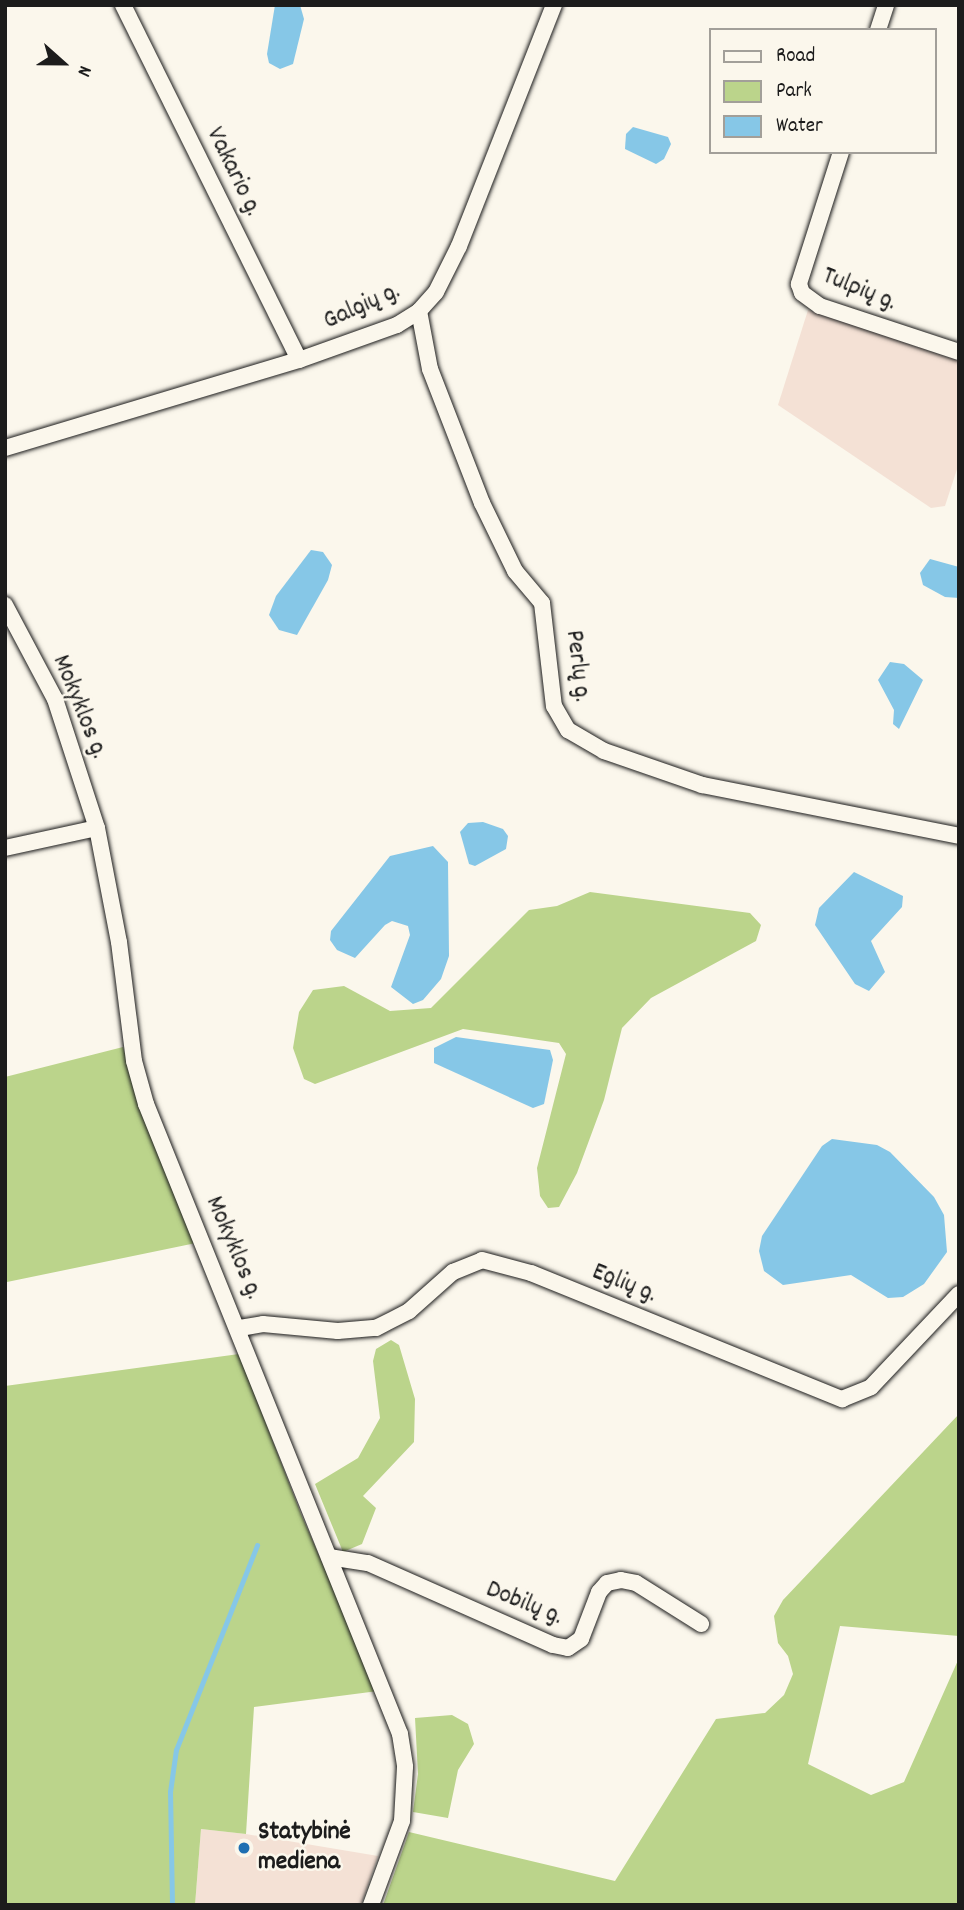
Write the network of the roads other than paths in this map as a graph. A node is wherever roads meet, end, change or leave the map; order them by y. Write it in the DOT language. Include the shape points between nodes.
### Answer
graph roads {
  1 [pos="122,5"];
  2 [pos="554,5"];
  3 [pos="886,5"];
  4 [pos="879,28"];
  5 [pos="840,154"];
  6 [pos="419,310"];
  7 [pos="959,352"];
  8 [pos="299,360"];
  9 [pos="5,448"];
  10 [pos="5,605"];
  11 [pos="97,828"];
  12 [pos="959,836"];
  13 [pos="5,848"];
  14 [pos="959,1294"];
  15 [pos="240,1328"];
  16 [pos="329,1557"];
  17 [pos="701,1624"];
  18 [pos="371,1905"];
  1 -- 8 [label="street, Vakario g."];
  2 -- 6 [label="street, Galgių g." via="459,246 436,292"];
  3 -- 4 [label="street"];
  5 -- 7 [label="street, Tulpių g." via="799,284 802,293 820,306"];
  6 -- 8 [label="street, Galgių g." via="397,325"];
  6 -- 12 [label="street, Perlų g." via="430,369 482,503 516,571 541,603 554,706 568,730 604,751 702,785"];
  8 -- 9 [label="street, Galgių g."];
  10 -- 11 [label="street, Mokyklos g." via="55,699"];
  11 -- 13 [label="street"];
  11 -- 15 [label="street, Mokyklos g." via="119,942 134,1061 146,1104"];
  14 -- 15 [label="street, Eglių g." via="871,1387 842,1399 617,1306 490,1261 468,1263 410,1311 376,1328 338,1331 263,1324"];
  15 -- 16 [label="street, Mokyklos g."];
  16 -- 17 [label="street, Dobilų g." via="368,1563 552,1646 568,1648 581,1639 599,1592 607,1583 621,1580 636,1583"];
  16 -- 18 [label="street, Mokyklos g." via="390,1701 405,1768 402,1821"];
}
